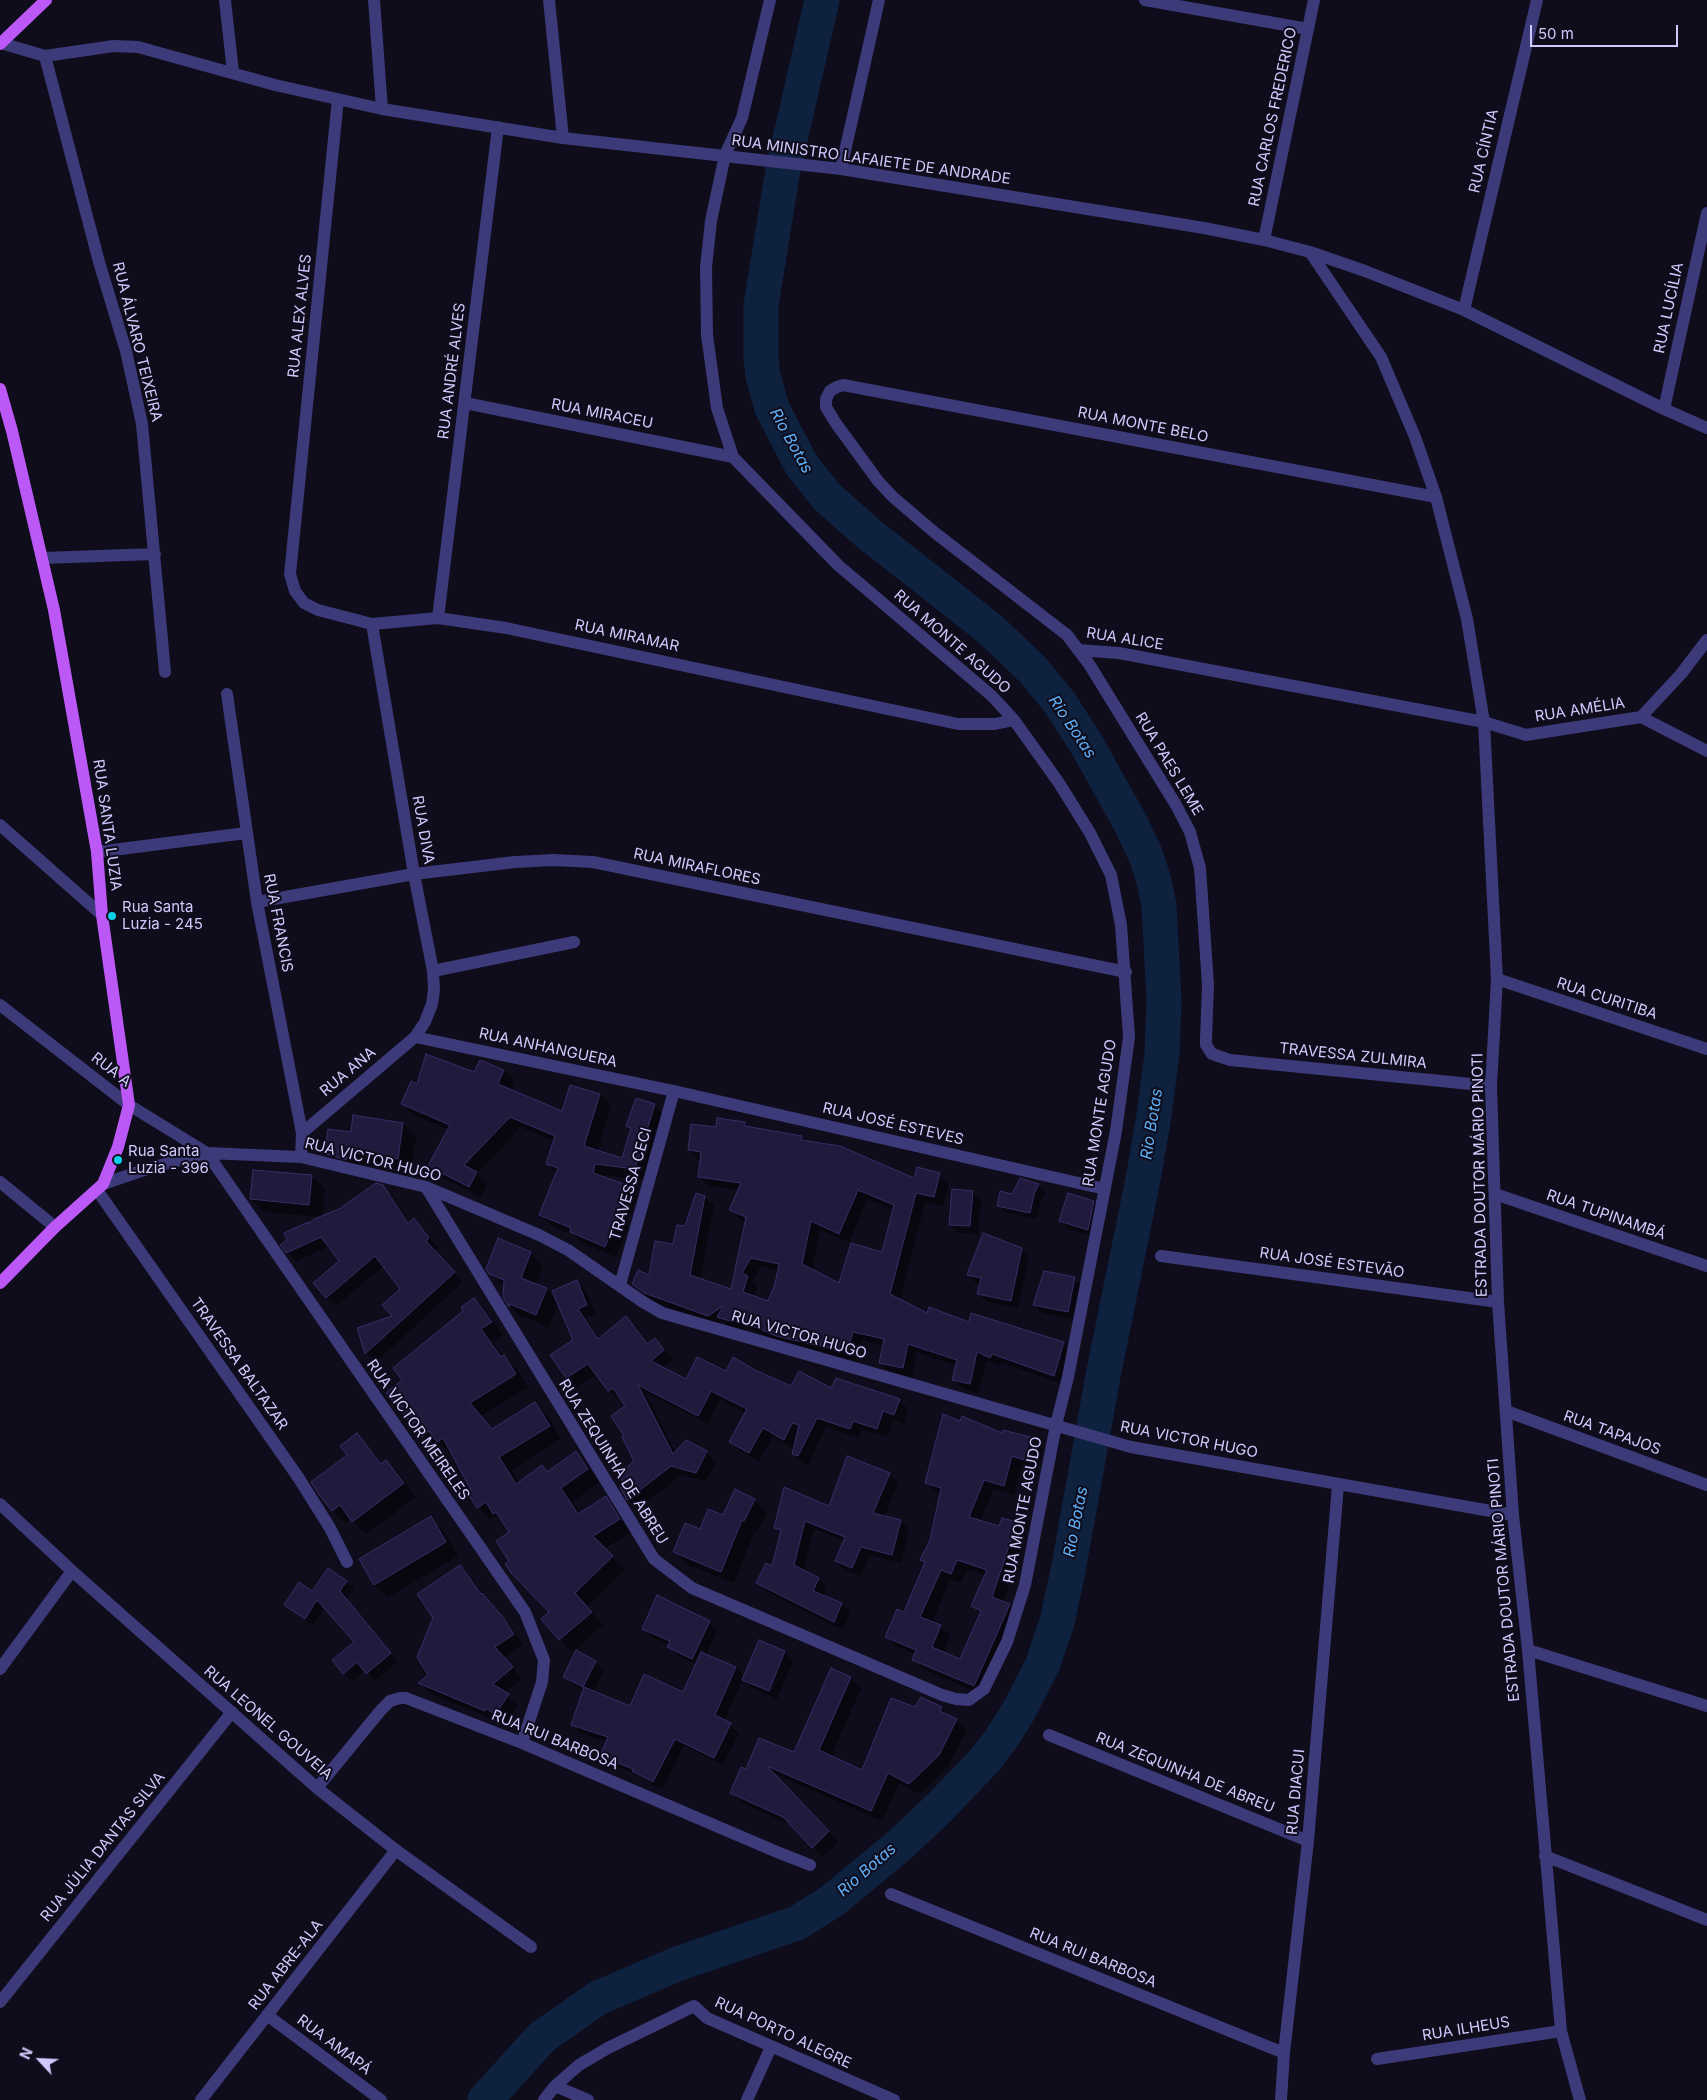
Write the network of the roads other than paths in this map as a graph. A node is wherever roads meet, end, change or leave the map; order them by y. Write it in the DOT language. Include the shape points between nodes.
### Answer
graph roads {
  1 [pos="46,0"];
  2 [pos="225,0"];
  3 [pos="374,0"];
  4 [pos="549,0"];
  5 [pos="770,0"];
  6 [pos="879,0"];
  7 [pos="1145,0"];
  8 [pos="1314,0"];
  9 [pos="1537,0"];
  10 [pos="1308,30"];
  11 [pos="1,44"];
  12 [pos="46,56"];
  13 [pos="233,72"];
  14 [pos="338,99"];
  15 [pos="382,109"];
  16 [pos="498,128"];
  17 [pos="564,138"];
  18 [pos="725,155"];
  19 [pos="841,169"];
  20 [pos="1707,213"];
  21 [pos="1264,240"];
  22 [pos="1310,252"];
  23 [pos="1464,310"];
  24 [pos="843,386"];
  25 [pos="0,389"];
  26 [pos="465,403"];
  27 [pos="1664,409"];
  28 [pos="1707,428"];
  29 [pos="733,457"];
  30 [pos="1436,497"];
  31 [pos="295,536"];
  32 [pos="155,554"];
  33 [pos="43,558"];
  34 [pos="438,618"];
  35 [pos="372,624"];
  36 [pos="1707,640"];
  37 [pos="1078,650"];
  38 [pos="165,672"];
  39 [pos="227,694"];
  40 [pos="1641,717"];
  41 [pos="1014,720"];
  42 [pos="1484,722"];
  43 [pos="1707,751"];
  44 [pos="0,825"];
  45 [pos="246,833"];
  46 [pos="97,852"];
  47 [pos="414,874"];
  48 [pos="257,902"];
  49 [pos="102,915"];
  50 [pos="574,942"];
  51 [pos="433,971"];
  52 [pos="1126,972"];
  53 [pos="1497,979"];
  54 [pos="0,1004"];
  55 [pos="415,1037"];
  56 [pos="1707,1050"];
  57 [pos="1212,1054"];
  58 [pos="1492,1086"];
  59 [pos="674,1091"];
  60 [pos="129,1105"];
  61 [pos="302,1133"];
  62 [pos="207,1153"];
  63 [pos="301,1157"];
  64 [pos="0,1182"];
  65 [pos="100,1187"];
  66 [pos="426,1187"];
  67 [pos="1105,1189"];
  68 [pos="1495,1194"];
  69 [pos="55,1227"];
  70 [pos="1161,1256"];
  71 [pos="1707,1266"];
  72 [pos="0,1283"];
  73 [pos="620,1285"];
  74 [pos="1498,1302"];
  75 [pos="1506,1411"];
  76 [pos="1056,1425"];
  77 [pos="1338,1485"];
  78 [pos="1707,1485"];
  79 [pos="0,1504"];
  80 [pos="1513,1515"];
  81 [pos="347,1562"];
  82 [pos="72,1571"];
  83 [pos="1528,1650"];
  84 [pos="0,1669"];
  85 [pos="969,1700"];
  86 [pos="1707,1706"];
  87 [pos="232,1712"];
  88 [pos="1049,1735"];
  89 [pos="522,1743"];
  90 [pos="318,1788"];
  91 [pos="1308,1841"];
  92 [pos="396,1850"];
  93 [pos="1545,1856"];
  94 [pos="810,1865"];
  95 [pos="891,1894"];
  96 [pos="1707,1920"];
  97 [pos="531,1947"];
  98 [pos="0,2002"];
  99 [pos="268,2015"];
  100 [pos="1561,2031"];
  101 [pos="771,2047"];
  102 [pos="1284,2053"];
  103 [pos="1376,2059"];
  104 [pos="555,2086"];
  105 [pos="200,2100"];
  106 [pos="381,2100"];
  107 [pos="544,2100"];
  108 [pos="588,2100"];
  109 [pos="747,2100"];
  110 [pos="894,2100"];
  111 [pos="1281,2100"];
  112 [pos="1580,2100"];
  1 -- 11 [label="main road"];
  2 -- 13 [label="street"];
  3 -- 15 [label="street"];
  4 -- 17 [label="street"];
  5 -- 18 [label="street, RUA MONTE AGUDO" via="742,118"];
  6 -- 19 [label="street"];
  7 -- 10 [label="street"];
  8 -- 10 [label="street, RUA CARLOS FREDERICO"];
  9 -- 23 [label="street, RUA CÍNTIA"];
  10 -- 21 [label="street, RUA CARLOS FREDERICO"];
  11 -- 12 [label="street, RUA MINISTRO LAFAIETE DE ANDRADE"];
  12 -- 13 [label="street, RUA MINISTRO LAFAIETE DE ANDRADE" via="114,46 138,47"];
  12 -- 32 [label="street, RUA ÁLVARO TEIXEIRA" via="126,351 142,424"];
  13 -- 14 [label="street, RUA MINISTRO LAFAIETE DE ANDRADE"];
  14 -- 15 [label="street, RUA MINISTRO LAFAIETE DE ANDRADE"];
  14 -- 31 [label="street, RUA ALEX ALVES"];
  15 -- 16 [label="street, RUA MINISTRO LAFAIETE DE ANDRADE"];
  16 -- 17 [label="street, RUA MINISTRO LAFAIETE DE ANDRADE"];
  16 -- 26 [label="street, RUA ANDRÉ ALVES"];
  17 -- 18 [label="street, RUA MINISTRO LAFAIETE DE ANDRADE"];
  18 -- 19 [label="street, RUA MINISTRO LAFAIETE DE ANDRADE"];
  18 -- 29 [label="street, RUA MONTE AGUDO" via="711,221 706,267 707,335 717,408"];
  19 -- 21 [label="street, RUA MINISTRO LAFAIETE DE ANDRADE"];
  20 -- 27 [label="street, RUA LUCÍLIA"];
  21 -- 22 [label="street, RUA MINISTRO LAFAIETE DE ANDRADE"];
  22 -- 23 [label="street, RUA MINISTRO LAFAIETE DE ANDRADE"];
  22 -- 30 [label="street, ESTRADA DOUTOR MÁRIO PINOTI" via="1382,357"];
  23 -- 27 [label="street, RUA MINISTRO LAFAIETE DE ANDRADE"];
  24 -- 30 [label="street, RUA MONTE BELO"];
  24 -- 37 [label="street, RUA ALICE" via="837,386 830,392 826,407 878,481 934,532 1067,635"];
  25 -- 33 [label="main road, RUA SANTA LUZIA"];
  26 -- 29 [label="street, RUA MIRACEU"];
  26 -- 34 [label="street, RUA ANDRÉ ALVES"];
  27 -- 28 [label="street, RUA MINISTRO LAFAIETE DE ANDRADE"];
  29 -- 41 [label="street, RUA MONTE AGUDO" via="838,565 992,696"];
  30 -- 42 [label="street, ESTRADA DOUTOR MÁRIO PINOTI" via="1467,619"];
  31 -- 35 [label="street, RUA MIRAMAR" via="290,574 295,591 304,604"];
  32 -- 33 [label="street"];
  32 -- 38 [label="street, RUA ÁLVARO TEIXEIRA"];
  33 -- 46 [label="main road, RUA SANTA LUZIA"];
  34 -- 35 [label="street, RUA MIRAMAR"];
  34 -- 41 [label="street, RUA MIRAMAR" via="543,635 958,724 996,724"];
  35 -- 47 [label="street, RUA DIVA"];
  36 -- 40 [label="street, RUA AMÉLIA"];
  37 -- 42 [label="street, RUA ALICE" via="1119,653"];
  37 -- 57 [label="street, RUA PAES LEME" via="1176,805 1196,850 1203,893 1208,986 1206,1039"];
  39 -- 45 [label="street, RUA FRANCIS"];
  40 -- 42 [label="street, RUA AMÉLIA" via="1526,734"];
  40 -- 43 [label="street"];
  41 -- 52 [label="street, RUA MONTE AGUDO" via="1064,791 1108,869 1116,895"];
  42 -- 53 [label="street, ESTRADA DOUTOR MÁRIO PINOTI"];
  44 -- 49 [label="street"];
  45 -- 46 [label="street"];
  45 -- 48 [label="street, RUA FRANCIS"];
  46 -- 49 [label="main road, RUA SANTA LUZIA"];
  47 -- 48 [label="street, RUA MIRAFLORES"];
  47 -- 51 [label="street, RUA DIVA"];
  47 -- 52 [label="street, RUA MIRAFLORES" via="515,862 593,862"];
  48 -- 61 [label="street, RUA FRANCIS"];
  49 -- 60 [label="main road, RUA SANTA LUZIA"];
  50 -- 51 [label="street"];
  51 -- 55 [label="street, RUA DIVA" via="432,1004"];
  52 -- 67 [label="street, RUA MONTE AGUDO" via="1127,1059"];
  53 -- 56 [label="street, RUA CURITIBA"];
  53 -- 58 [label="street, ESTRADA DOUTOR MÁRIO PINOTI"];
  54 -- 60 [label="street, RUA A"];
  55 -- 59 [label="street, RUA ANHANGUERA"];
  55 -- 61 [label="street, RUA ANA"];
  57 -- 58 [label="street, TRAVESSA ZULMIRA" via="1230,1060"];
  58 -- 68 [label="street, ESTRADA DOUTOR MÁRIO PINOTI"];
  59 -- 67 [label="street, RUA JOSÉ ESTEVES"];
  59 -- 73 [label="street, TRAVESSA CECI"];
  60 -- 62 [label="street, RUA A"];
  60 -- 65 [label="main road, RUA SANTA LUZIA" via="118,1147"];
  61 -- 63 [label="street, RUA FRANCIS"];
  62 -- 63 [label="street, RUA VICTOR HUGO"];
  62 -- 65 [label="street, RUA VICTOR HUGO" via="150,1168"];
  62 -- 89 [label="street, RUA VICTOR MEIRELES" via="524,1612 544,1660 542,1682"];
  63 -- 66 [label="street, RUA VICTOR HUGO"];
  64 -- 69 [label="street"];
  65 -- 69 [label="main road, RUA SANTA LUZIA"];
  65 -- 81 [label="street, TRAVESSA BALTAZAR" via="298,1477"];
  66 -- 73 [label="street, RUA VICTOR HUGO" via="539,1235"];
  66 -- 85 [label="street, RUA ZEQUINHA DE ABREU" via="654,1559 692,1588 942,1695"];
  67 -- 76 [label="street, RUA MONTE AGUDO"];
  68 -- 71 [label="street, RUA TUPINAMBÁ"];
  68 -- 74 [label="street, ESTRADA DOUTOR MÁRIO PINOTI"];
  69 -- 72 [label="main road, RUA SANTA LUZIA"];
  70 -- 74 [label="street, RUA JOSÉ ESTEVÃO"];
  73 -- 76 [label="street, RUA VICTOR HUGO" via="662,1313"];
  74 -- 75 [label="street, ESTRADA DOUTOR MÁRIO PINOTI"];
  75 -- 78 [label="street, RUA TAPAJOS"];
  75 -- 80 [label="street, ESTRADA DOUTOR MÁRIO PINOTI"];
  76 -- 77 [label="street, RUA VICTOR HUGO" via="1131,1447"];
  76 -- 85 [label="street, RUA MONTE AGUDO" via="1021,1602 992,1674 984,1689"];
  77 -- 80 [label="street, RUA VICTOR HUGO"];
  77 -- 91 [label="street, RUA DIACUI"];
  79 -- 82 [label="street, RUA LEONEL GOUVEIA"];
  80 -- 83 [label="street, ESTRADA DOUTOR MÁRIO PINOTI"];
  82 -- 84 [label="street"];
  82 -- 87 [label="street, RUA LEONEL GOUVEIA"];
  83 -- 86 [label="street"];
  83 -- 93 [label="street, ESTRADA DOUTOR MÁRIO PINOTI"];
  87 -- 90 [label="street, RUA LEONEL GOUVEIA"];
  87 -- 98 [label="street, RUA JÚLIA DANTAS SILVA"];
  88 -- 91 [label="street, RUA ZEQUINHA DE ABREU"];
  89 -- 90 [label="street, RUA RUI BARBOSA" via="400,1698 390,1701 381,1710"];
  89 -- 94 [label="street, RUA RUI BARBOSA"];
  90 -- 92 [label="street, RUA LEONEL GOUVEIA"];
  91 -- 102 [label="street, RUA DIACUI"];
  92 -- 97 [label="street, RUA LEONEL GOUVEIA"];
  92 -- 99 [label="street, RUA ABRE-ALA"];
  93 -- 96 [label="street"];
  93 -- 100 [label="street, ESTRADA DOUTOR MÁRIO PINOTI"];
  95 -- 102 [label="street, RUA RUI BARBOSA"];
  99 -- 105 [label="street, RUA ABRE-ALA"];
  99 -- 106 [label="street, RUA AMAPÁ"];
  100 -- 103 [label="street, RUA ILHEUS"];
  100 -- 112 [label="street, ESTRADA DOUTOR MÁRIO PINOTI"];
  101 -- 104 [label="street, RUA PORTO ALEGRE" via="707,2018 694,2006 608,2048 579,2065"];
  101 -- 109 [label="street"];
  101 -- 110 [label="street, RUA PORTO ALEGRE"];
  102 -- 111 [label="street, RUA DIACUI"];
  104 -- 107 [label="street"];
  104 -- 108 [label="street"];
}
